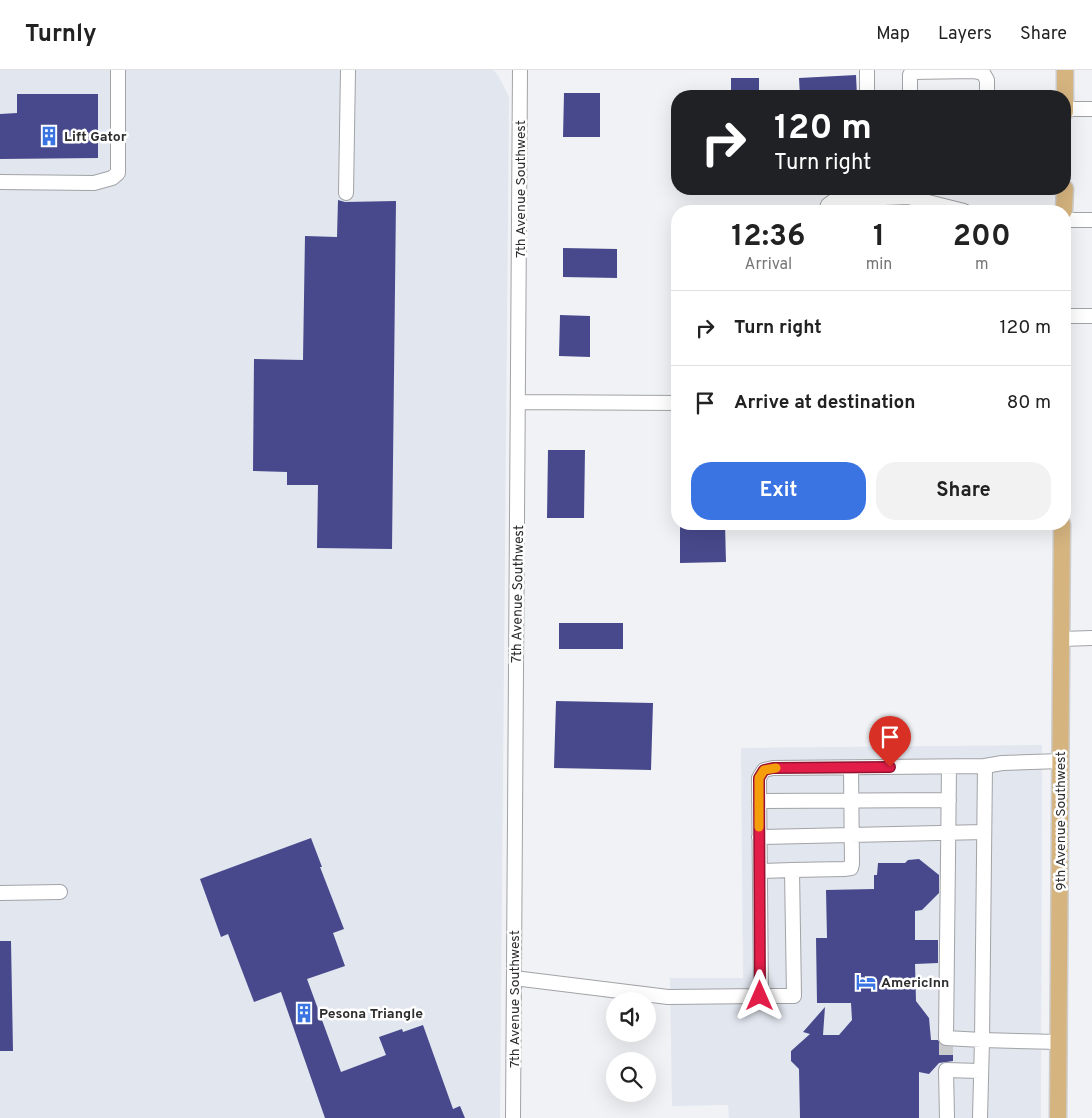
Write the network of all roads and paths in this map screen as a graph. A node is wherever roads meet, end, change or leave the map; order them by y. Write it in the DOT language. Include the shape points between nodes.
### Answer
graph roads {
  1 [pos="118,70"];
  2 [pos="348,70"];
  3 [pos="520,70"];
  4 [pos="867,70"];
  5 [pos="1065,70"];
  6 [pos="867,90"];
  7 [pos="910,90"];
  8 [pos="987,90"];
  9 [pos="1065,90"];
  10 [pos="1092,109"];
  11 [pos="1071,111"];
  12 [pos="0,182"];
  13 [pos="346,193"];
  14 [pos="828,205"];
  15 [pos="940,205"];
  16 [pos="1071,220"];
  17 [pos="1092,220"];
  18 [pos="1071,316"];
  19 [pos="1092,316"];
  20 [pos="519,402"];
  21 [pos="671,403"];
  22 [pos="1062,530"];
  23 [pos="1092,638"];
  24 [pos="1062,639"];
  25 [pos="1061,761"];
  26 [pos="985,766"];
  27 [pos="949,767"];
  28 [pos="851,768"];
  29 [pos="949,800"];
  30 [pos="759,801"];
  31 [pos="851,801"];
  32 [pos="984,832"];
  33 [pos="949,833"];
  34 [pos="852,836"];
  35 [pos="759,837"];
  36 [pos="792,870"];
  37 [pos="760,871"];
  38 [pos="60,892"];
  39 [pos="0,893"];
  40 [pos="514,978"];
  41 [pos="760,996"];
  42 [pos="982,1040"];
  43 [pos="1059,1042"];
  44 [pos="980,1071"];
  45 [pos="513,1118"];
  46 [pos="946,1118"];
  47 [pos="980,1118"];
  48 [pos="1058,1118"];
  1 -- 12 [label="street" via="118,173 112,178 94,182"];
  2 -- 13 [label="street"];
  3 -- 20 [label="street, 7th Avenue Southwest"];
  4 -- 6 [label="street"];
  5 -- 9 [label="main road"];
  7 -- 8 [label="street" via="912,72 973,71 983,74"];
  10 -- 11 [label="street"];
  14 -- 15 [label="street" via="835,200 908,197"];
  16 -- 17 [label="street"];
  18 -- 19 [label="street"];
  20 -- 21 [label="street"];
  20 -- 40 [label="street, 7th Avenue Southwest"];
  22 -- 24 [label="main road, 9th Avenue Southwest"];
  23 -- 24 [label="street"];
  24 -- 25 [label="main road, 9th Avenue Southwest"];
  25 -- 26 [label="street"];
  25 -- 43 [label="main road, 9th Avenue Southwest"];
  26 -- 27 [label="street"];
  26 -- 32 [label="street"];
  27 -- 28 [label="street"];
  27 -- 29 [label="street"];
  28 -- 30 [label="street" via="764,770 759,778"];
  28 -- 31 [label="street"];
  29 -- 31 [label="street"];
  29 -- 33 [label="street"];
  30 -- 31 [label="street"];
  30 -- 35 [label="street"];
  31 -- 34 [label="street"];
  32 -- 33 [label="street"];
  32 -- 42 [label="street"];
  33 -- 34 [label="street"];
  33 -- 42 [label="street" via="946,1040"];
  34 -- 35 [label="street"];
  34 -- 36 [label="street" via="851,868"];
  35 -- 37 [label="street"];
  36 -- 37 [label="street"];
  36 -- 41 [label="street" via="794,996"];
  37 -- 41 [label="street"];
  38 -- 39 [label="street"];
  40 -- 41 [label="street" via="668,997"];
  40 -- 45 [label="street, 7th Avenue Southwest"];
  42 -- 43 [label="street"];
  42 -- 44 [label="street"];
  43 -- 48 [label="main road, 9th Avenue Southwest"];
  44 -- 46 [label="street" via="946,1066"];
  44 -- 47 [label="street"];
}
